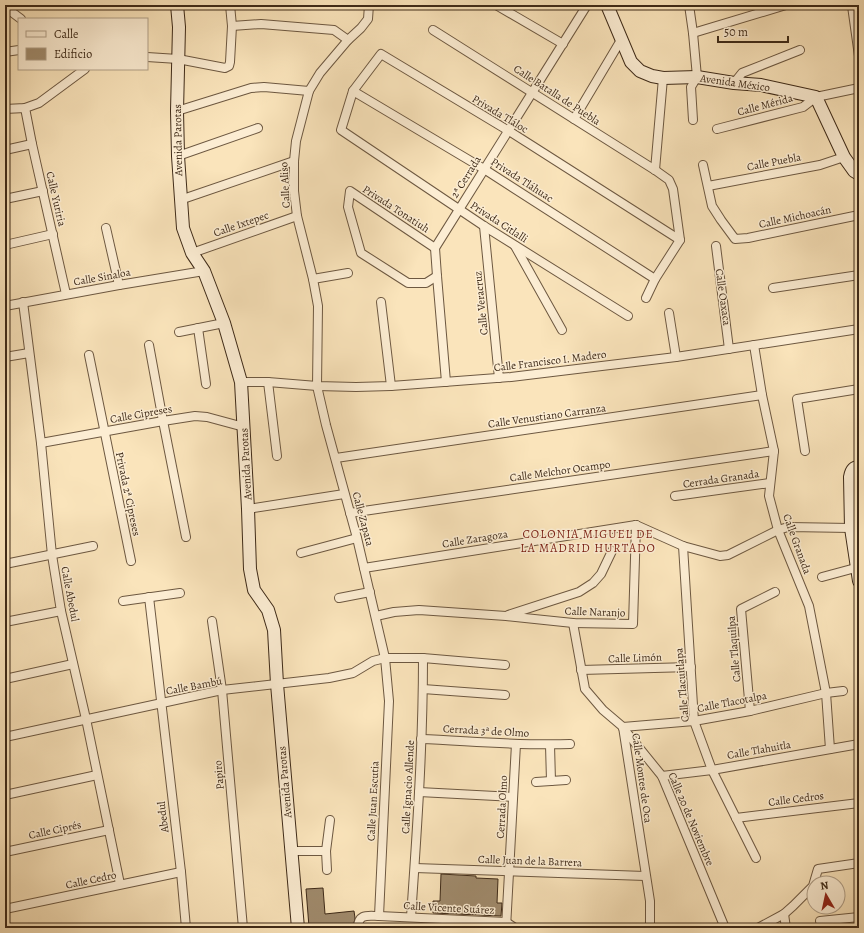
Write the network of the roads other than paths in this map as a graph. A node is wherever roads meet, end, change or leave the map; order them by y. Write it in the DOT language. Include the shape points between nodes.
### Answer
graph roads {
  1 [pos="176,5"];
  2 [pos="230,5"];
  3 [pos="369,5"];
  4 [pos="496,5"];
  5 [pos="587,5"];
  6 [pos="607,5"];
  7 [pos="688,5"];
  8 [pos="786,5"];
  9 [pos="852,6"];
  10 [pos="5,7"];
  11 [pos="20,18"];
  12 [pos="232,26"];
  13 [pos="433,30"];
  14 [pos="693,33"];
  15 [pos="348,40"];
  16 [pos="621,40"];
  17 [pos="563,44"];
  18 [pos="18,50"];
  19 [pos="800,50"];
  20 [pos="5,52"];
  21 [pos="859,56"];
  22 [pos="148,57"];
  23 [pos="178,59"];
  24 [pos="84,70"];
  25 [pos="697,77"];
  26 [pos="663,78"];
  27 [pos="734,83"];
  28 [pos="859,88"];
  29 [pos="309,91"];
  30 [pos="353,91"];
  31 [pos="532,93"];
  32 [pos="816,97"];
  33 [pos="25,108"];
  34 [pos="5,110"];
  35 [pos="177,111"];
  36 [pos="574,119"];
  37 [pos="693,120"];
  38 [pos="258,128"];
  39 [pos="717,129"];
  40 [pos="341,130"];
  41 [pos="509,132"];
  42 [pos="32,144"];
  43 [pos="5,150"];
  44 [pos="178,156"];
  45 [pos="844,157"];
  46 [pos="294,161"];
  47 [pos="703,165"];
  48 [pos="484,169"];
  49 [pos="655,170"];
  50 [pos="859,174"];
  51 [pos="708,186"];
  52 [pos="43,191"];
  53 [pos="5,199"];
  54 [pos="180,200"];
  55 [pos="459,209"];
  56 [pos="859,215"];
  57 [pos="297,216"];
  58 [pos="484,226"];
  59 [pos="106,228"];
  60 [pos="53,234"];
  61 [pos="680,240"];
  62 [pos="5,245"];
  63 [pos="514,245"];
  64 [pos="716,246"];
  65 [pos="435,248"];
  66 [pos="192,253"];
  67 [pos="204,271"];
  68 [pos="348,273"];
  69 [pos="859,275"];
  70 [pos="437,276"];
  71 [pos="313,279"];
  72 [pos="655,280"];
  73 [pos="119,285"];
  74 [pos="772,288"];
  75 [pos="66,294"];
  76 [pos="646,298"];
  77 [pos="23,302"];
  78 [pos="381,302"];
  79 [pos="5,306"];
  80 [pos="669,313"];
  81 [pos="628,316"];
  82 [pos="224,323"];
  83 [pos="198,328"];
  84 [pos="859,329"];
  85 [pos="562,330"];
  86 [pos="180,332"];
  87 [pos="149,345"];
  88 [pos="754,345"];
  89 [pos="730,349"];
  90 [pos="29,353"];
  91 [pos="89,355"];
  92 [pos="5,357"];
  93 [pos="676,357"];
  94 [pos="499,378"];
  95 [pos="241,382"];
  96 [pos="268,382"];
  97 [pos="446,382"];
  98 [pos="206,384"];
  99 [pos="317,386"];
  100 [pos="391,386"];
  101 [pos="859,389"];
  102 [pos="762,396"];
  103 [pos="163,421"];
  104 [pos="244,427"];
  105 [pos="104,432"];
  106 [pos="41,444"];
  107 [pos="774,451"];
  108 [pos="805,451"];
  109 [pos="277,456"];
  110 [pos="336,458"];
  111 [pos="859,467"];
  112 [pos="770,483"];
  113 [pos="344,494"];
  114 [pos="675,496"];
  115 [pos="248,509"];
  116 [pos="350,513"];
  117 [pos="636,525"];
  118 [pos="851,528"];
  119 [pos="778,530"];
  120 [pos="186,537"];
  121 [pos="357,538"];
  122 [pos="94,546"];
  123 [pos="683,546"];
  124 [pos="612,550"];
  125 [pos="301,553"];
  126 [pos="52,555"];
  127 [pos="131,561"];
  128 [pos="5,564"];
  129 [pos="858,567"];
  130 [pos="364,568"];
  131 [pos="822,577"];
  132 [pos="859,581"];
  133 [pos="370,592"];
  134 [pos="774,592"];
  135 [pos="180,593"];
  136 [pos="149,597"];
  137 [pos="339,598"];
  138 [pos="123,600"];
  139 [pos="61,611"];
  140 [pos="376,616"];
  141 [pos="506,616"];
  142 [pos="212,621"];
  143 [pos="5,622"];
  144 [pos="572,623"];
  145 [pos="385,658"];
  146 [pos="423,658"];
  147 [pos="73,664"];
  148 [pos="505,665"];
  149 [pos="691,667"];
  150 [pos="581,670"];
  151 [pos="5,679"];
  152 [pos="277,684"];
  153 [pos="222,690"];
  154 [pos="423,690"];
  155 [pos="843,691"];
  156 [pos="826,693"];
  157 [pos="505,695"];
  158 [pos="161,703"];
  159 [pos="750,711"];
  160 [pos="86,719"];
  161 [pos="694,721"];
  162 [pos="623,727"];
  163 [pos="5,737"];
  164 [pos="421,739"];
  165 [pos="516,744"];
  166 [pos="570,744"];
  167 [pos="859,744"];
  168 [pos="550,745"];
  169 [pos="830,749"];
  170 [pos="712,770"];
  171 [pos="97,775"];
  172 [pos="662,776"];
  173 [pos="566,780"];
  174 [pos="536,782"];
  175 [pos="551,782"];
  176 [pos="419,792"];
  177 [pos="5,795"];
  178 [pos="513,797"];
  179 [pos="859,803"];
  180 [pos="736,818"];
  181 [pos="330,820"];
  182 [pos="109,830"];
  183 [pos="291,850"];
  184 [pos="326,851"];
  185 [pos="5,852"];
  186 [pos="756,858"];
  187 [pos="859,863"];
  188 [pos="415,868"];
  189 [pos="326,870"];
  190 [pos="181,872"];
  191 [pos="510,872"];
  192 [pos="645,876"];
  193 [pos="120,884"];
  194 [pos="5,909"];
  195 [pos="784,914"];
  196 [pos="379,916"];
  197 [pos="859,917"];
  198 [pos="411,918"];
  199 [pos="820,921"];
  200 [pos="506,925"];
  201 [pos="186,928"];
  202 [pos="243,928"];
  203 [pos="298,928"];
  204 [pos="358,928"];
  205 [pos="515,928"];
  206 [pos="650,928"];
  207 [pos="724,928"];
  208 [pos="758,928"];
  209 [pos="786,928"];
  1 -- 23 [label="street, Avenida Parotas" via="179,28"];
  2 -- 12 [label="street"];
  3 -- 15 [label="street, Calle Aliso" via="368,19"];
  4 -- 17 [label="street"];
  5 -- 17 [label="street, 2ª Cerrada"];
  6 -- 16 [label="street, Avenida México"];
  7 -- 14 [label="street"];
  8 -- 14 [label="street"];
  9 -- 21 [label="street"];
  10 -- 11 [label="street"];
  12 -- 15 [label="street" via="261,24 327,29 334,30"];
  12 -- 23 [label="street" via="229,66 225,68"];
  13 -- 31 [label="street, Calle Batalla de Puebla"];
  14 -- 25 [label="street"];
  15 -- 29 [label="street, Calle Aliso" via="320,73"];
  16 -- 26 [label="street, Avenida México" via="631,62 640,72"];
  16 -- 36 [label="street"];
  17 -- 31 [label="street, 2ª Cerrada"];
  18 -- 20 [label="street"];
  19 -- 27 [label="street" via="742,73"];
  22 -- 23 [label="street"];
  23 -- 35 [label="street, Avenida Parotas"];
  24 -- 33 [label="street" via="39,103"];
  25 -- 26 [label="street, Avenida México"];
  25 -- 27 [label="street, Avenida México"];
  25 -- 37 [label="street" via="691,87"];
  26 -- 49 [label="street"];
  27 -- 32 [label="street, Avenida México" via="761,85"];
  28 -- 32 [label="street"];
  29 -- 35 [label="street" via="250,88"];
  29 -- 46 [label="street, Calle Aliso" via="296,141"];
  30 -- 40 [label="street, Privada Tláloc"];
  30 -- 41 [label="street, Privada Tláloc" via="381,54"];
  30 -- 48 [label="street, Privada Tláhuac"];
  31 -- 36 [label="street, Calle Batalla de Puebla"];
  31 -- 41 [label="street, 2ª Cerrada"];
  32 -- 39 [label="street, Calle Mérida" via="803,107"];
  32 -- 45 [label="street"];
  33 -- 34 [label="street"];
  33 -- 42 [label="street, Calle Yuriria"];
  35 -- 44 [label="street, Avenida Parotas"];
  36 -- 49 [label="street, Calle Batalla de Puebla"];
  38 -- 44 [label="street"];
  40 -- 55 [label="street, Privada Citlalli"];
  41 -- 48 [label="street, 2ª Cerrada"];
  41 -- 61 [label="street, Privada Tláloc"];
  42 -- 43 [label="street"];
  42 -- 52 [label="street, Calle Yuriria"];
  44 -- 54 [label="street, Avenida Parotas"];
  45 -- 50 [label="street"];
  45 -- 51 [label="street, Calle Puebla" via="820,165"];
  46 -- 54 [label="street"];
  46 -- 57 [label="street, Calle Aliso"];
  47 -- 51 [label="street"];
  48 -- 55 [label="street, 2ª Cerrada"];
  48 -- 72 [label="street, Privada Tláhuac"];
  49 -- 61 [label="street, Calle Batalla de Puebla" via="669,180 673,189"];
  51 -- 56 [label="street, Calle Michoacán" via="712,206 735,239"];
  52 -- 53 [label="street"];
  52 -- 60 [label="street, Calle Yuriria"];
  54 -- 66 [label="street, Avenida Parotas" via="183,228"];
  55 -- 58 [label="street, Privada Citlalli"];
  55 -- 65 [label="street, 2ª Cerrada"];
  57 -- 66 [label="street, Calle Ixtepec"];
  57 -- 71 [label="street, Calle Aliso"];
  58 -- 63 [label="street, Privada Citlalli"];
  58 -- 94 [label="street, Calle Veracruz"];
  59 -- 73 [label="street"];
  60 -- 62 [label="street"];
  60 -- 75 [label="street, Calle Yuriria"];
  61 -- 72 [label="street"];
  63 -- 81 [label="street, Privada Citlalli"];
  63 -- 85 [label="street"];
  64 -- 89 [label="street, Calle Oaxaca"];
  65 -- 70 [label="street"];
  65 -- 70 [label="street, Privada Tonatiuh" via="350,191 348,207 361,253 408,283 426,283"];
  66 -- 67 [label="street, Avenida Parotas"];
  67 -- 73 [label="street, Calle Sinaloa"];
  67 -- 82 [label="street, Avenida Parotas"];
  68 -- 71 [label="street"];
  69 -- 74 [label="street"];
  70 -- 97 [label="street"];
  71 -- 99 [label="street, Calle Aliso" via="318,306"];
  72 -- 76 [label="street"];
  73 -- 75 [label="street, Calle Sinaloa"];
  75 -- 77 [label="street, Calle Sinaloa"];
  77 -- 79 [label="street, Calle Sinaloa"];
  77 -- 90 [label="street, Calle Abedul"];
  78 -- 100 [label="street"];
  80 -- 93 [label="street"];
  82 -- 83 [label="street"];
  82 -- 95 [label="street, Avenida Parotas"];
  83 -- 86 [label="street"];
  83 -- 98 [label="street"];
  84 -- 88 [label="street, Calle Francisco I. Madero"];
  87 -- 103 [label="street"];
  88 -- 89 [label="street, Calle Francisco I. Madero"];
  88 -- 102 [label="street, Calle Granada"];
  89 -- 93 [label="street, Calle Francisco I. Madero"];
  90 -- 92 [label="street"];
  90 -- 106 [label="street, Calle Abedul"];
  91 -- 105 [label="street, Privada 2ª Cipreses"];
  93 -- 94 [label="street, Calle Francisco I. Madero"];
  94 -- 97 [label="street, Calle Francisco I. Madero"];
  95 -- 96 [label="street, Calle Francisco I. Madero"];
  95 -- 104 [label="street, Avenida Parotas"];
  96 -- 99 [label="street, Calle Francisco I. Madero"];
  96 -- 109 [label="street"];
  97 -- 100 [label="street, Calle Francisco I. Madero"];
  99 -- 100 [label="street, Calle Francisco I. Madero"];
  99 -- 110 [label="street, Calle Zapata"];
  101 -- 108 [label="street" via="797,399"];
  102 -- 107 [label="street, Calle Granada"];
  102 -- 110 [label="street, Calle Venustiano Carranza"];
  103 -- 104 [label="street, Calle Cipreses" via="195,416"];
  103 -- 105 [label="street, Calle Cipreses"];
  103 -- 120 [label="street"];
  104 -- 115 [label="street, Avenida Parotas"];
  105 -- 106 [label="street, Calle Cipreses"];
  105 -- 127 [label="street, Privada 2ª Cipreses"];
  106 -- 126 [label="street, Calle Abedul"];
  107 -- 112 [label="street, Calle Granada"];
  107 -- 116 [label="street, Calle Melchor Ocampo"];
  110 -- 113 [label="street, Calle Zapata"];
  111 -- 118 [label="street" via="850,472"];
  112 -- 114 [label="street, Cerrada Granada"];
  112 -- 119 [label="street, Calle Granada" via="769,496"];
  113 -- 115 [label="street"];
  113 -- 116 [label="street, Calle Zapata"];
  115 -- 152 [label="street, Avenida Parotas" via="250,569 254,590 268,610 274,630"];
  116 -- 121 [label="street, Calle Zapata"];
  117 -- 123 [label="street"];
  117 -- 130 [label="street, Calle Zaragoza"];
  117 -- 144 [label="street, Calle Naranjo" via="633,624"];
  118 -- 119 [label="street" via="788,527"];
  118 -- 129 [label="street"];
  119 -- 123 [label="street" via="728,555 720,556"];
  119 -- 156 [label="street, Calle Granada" via="809,606"];
  121 -- 125 [label="street"];
  121 -- 130 [label="street, Calle Zapata"];
  122 -- 126 [label="street"];
  123 -- 149 [label="street, Calle Tlacuitlapa"];
  124 -- 141 [label="street" via="601,574 579,592"];
  126 -- 128 [label="street"];
  126 -- 139 [label="street, Calle Abedul"];
  129 -- 131 [label="street"];
  129 -- 132 [label="street"];
  130 -- 133 [label="street, Calle Zapata"];
  133 -- 137 [label="street"];
  133 -- 140 [label="street, Calle Zapata"];
  134 -- 159 [label="street, Calle Tlaquilpa" via="741,609"];
  135 -- 136 [label="street"];
  136 -- 138 [label="street"];
  136 -- 158 [label="street, Abedul"];
  139 -- 143 [label="street"];
  139 -- 147 [label="street, Calle Abedul"];
  140 -- 141 [label="street, Calle Naranjo" via="419,610"];
  140 -- 145 [label="street, Calle Zapata"];
  141 -- 144 [label="street, Calle Naranjo"];
  142 -- 153 [label="street, Papiro"];
  144 -- 150 [label="street, Calle Montes de Oca"];
  145 -- 146 [label="street, Calle Bambú"];
  145 -- 152 [label="street, Calle Bambú" via="373,661 353,672 329,678"];
  145 -- 196 [label="street, Calle Juan Escutia" via="389,701"];
  146 -- 148 [label="street, Calle Bambú"];
  146 -- 154 [label="street, Calle Ignacio Allende"];
  147 -- 151 [label="street"];
  147 -- 160 [label="street, Calle Abedul"];
  149 -- 150 [label="street, Calle Limón"];
  149 -- 161 [label="street, Calle Tlacuitlapa"];
  150 -- 162 [label="street, Calle Montes de Oca" via="585,689 603,710"];
  152 -- 153 [label="street, Calle Bambú"];
  152 -- 183 [label="street, Avenida Parotas"];
  153 -- 158 [label="street, Calle Bambú"];
  153 -- 202 [label="street, Papiro"];
  154 -- 157 [label="street"];
  154 -- 164 [label="street, Calle Ignacio Allende"];
  155 -- 156 [label="street, Calle Tlacotalpa"];
  156 -- 159 [label="street, Calle Tlacotalpa"];
  156 -- 169 [label="street, Calle Granada"];
  158 -- 160 [label="street, Calle Bambú"];
  158 -- 190 [label="street, Abedul"];
  159 -- 161 [label="street, Calle Tlacotalpa"];
  160 -- 163 [label="street, Calle Bambú"];
  160 -- 171 [label="street, Calle Abedul"];
  161 -- 162 [label="street, Calle Tlacotalpa"];
  161 -- 170 [label="street, Calle Tlacuitlapa"];
  162 -- 172 [label="street, Calle 20 de Noviembre"];
  162 -- 192 [label="street, Calle Montes de Oca"];
  164 -- 165 [label="street, Cerrada 3ª de Olmo"];
  164 -- 176 [label="street, Calle Ignacio Allende"];
  165 -- 168 [label="street, Cerrada 3ª de Olmo"];
  165 -- 178 [label="street, Cerrada Olmo"];
  166 -- 168 [label="street, Cerrada 3ª de Olmo"];
  167 -- 169 [label="street, Calle Tlahuitla"];
  168 -- 175 [label="street"];
  169 -- 170 [label="street, Calle Tlahuitla"];
  170 -- 172 [label="street, Calle Tlahuitla"];
  170 -- 180 [label="street, Calle Tlacuitlapa"];
  171 -- 177 [label="street"];
  171 -- 182 [label="street, Calle Abedul"];
  172 -- 207 [label="street, Calle 20 de Noviembre"];
  173 -- 175 [label="street"];
  174 -- 175 [label="street"];
  176 -- 178 [label="street"];
  176 -- 188 [label="street, Calle Ignacio Allende"];
  178 -- 191 [label="street, Cerrada Olmo"];
  179 -- 180 [label="street, Calle Cedros"];
  180 -- 186 [label="street, Calle Tlacuitlapa"];
  181 -- 184 [label="street"];
  182 -- 185 [label="street, Calle Ciprés"];
  182 -- 193 [label="street, Calle Abedul"];
  183 -- 184 [label="street"];
  183 -- 203 [label="street, Avenida Parotas"];
  184 -- 189 [label="street"];
  187 -- 195 [label="street" via="818,869 813,886"];
  188 -- 191 [label="street, Calle Juan de la Barrera"];
  188 -- 198 [label="street, Calle Ignacio Allende"];
  190 -- 193 [label="street, Calle Cedro"];
  190 -- 201 [label="street, Abedul"];
  191 -- 192 [label="street, Calle Juan de la Barrera"];
  191 -- 200 [label="street, Cerrada Olmo"];
  192 -- 206 [label="street, Calle Montes de Oca" via="650,901"];
  193 -- 194 [label="street, Calle Cedro"];
  195 -- 208 [label="street"];
  195 -- 209 [label="street"];
  196 -- 198 [label="street, Calle Vicente Suárez"];
  196 -- 204 [label="street" via="360,918"];
  197 -- 199 [label="street"];
  198 -- 200 [label="street, Calle Vicente Suárez"];
  200 -- 205 [label="street, Calle Vicente Suárez"];
}
